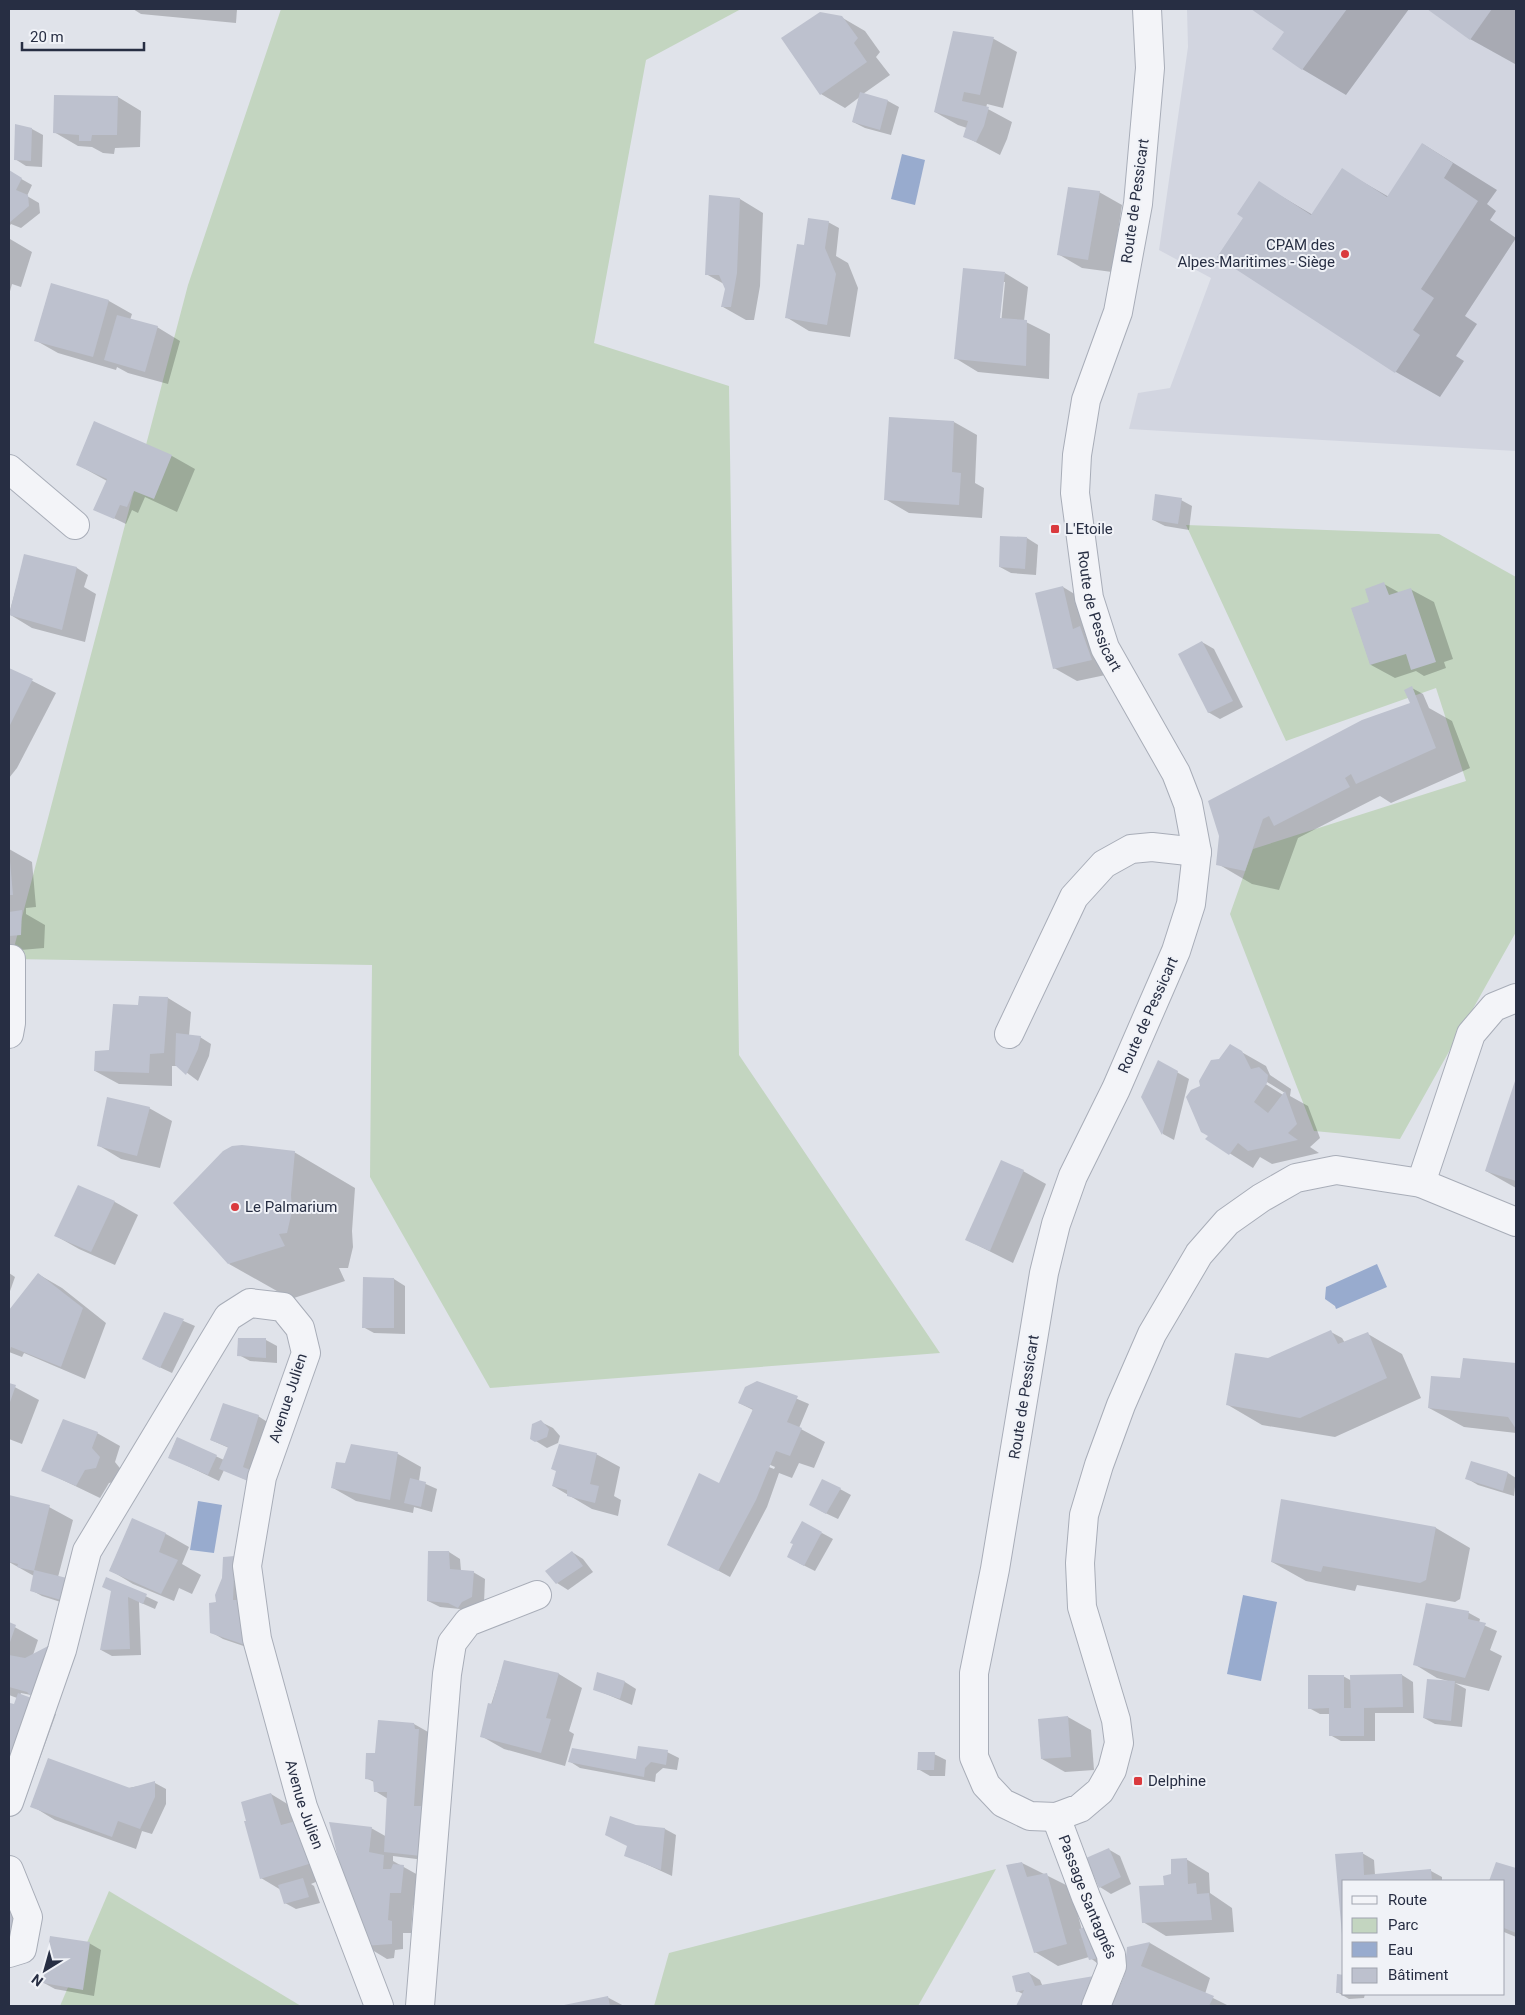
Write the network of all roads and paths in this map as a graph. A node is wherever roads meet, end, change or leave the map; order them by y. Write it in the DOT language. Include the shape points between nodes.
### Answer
graph roads {
  1 [pos="1146,9"];
  2 [pos="9,469"];
  3 [pos="75,525"];
  4 [pos="1197,852"];
  5 [pos="9,959"];
  6 [pos="1516,998"];
  7 [pos="9,1034"];
  8 [pos="1009,1034"];
  9 [pos="1421,1183"];
  10 [pos="1516,1222"];
  11 [pos="537,1595"];
  12 [pos="9,1802"];
  13 [pos="1056,1817"];
  14 [pos="9,1870"];
  15 [pos="9,1953"];
  16 [pos="379,2006"];
  17 [pos="420,2006"];
  18 [pos="1096,2006"];
  1 -- 4 [label="street, Route de Pessicart" via="1150,68 1138,204 1118,312 1086,400 1077,455 1076,493 1090,598 1104,648 1176,773 1188,804"];
  2 -- 3 [label="street"];
  4 -- 8 [label="street" via="1152,847 1131,849 1104,864 1074,897"];
  4 -- 13 [label="street, Route de Pessicart" via="1191,904 1176,951 1073,1176 1056,1224 1044,1273 996,1568 974,1673 974,1757 986,1785 1003,1803 1030,1816"];
  5 -- 7 [label="street"];
  6 -- 9 [label="street" via="1494,1007 1472,1034"];
  9 -- 10 [label="street, Route de Pessicart"];
  9 -- 13 [label="street, Route de Pessicart" via="1336,1170 1296,1178 1227,1222 1199,1254 1152,1334 1099,1464 1084,1515 1080,1563 1082,1607 1116,1720 1119,1743 1112,1770 1100,1791 1080,1808"];
  11 -- 17 [label="street" via="468,1622 452,1643"];
  12 -- 16 [label="street, Avenue Julien" via="62,1650 87,1552 228,1317 250,1303 283,1307 300,1328 306,1353 262,1477 248,1575 257,1639 303,1807"];
  13 -- 18 [label="street, Passage Santagnés" via="1111,1955 1112,1966"];
  14 -- 15 [label="street" via="28,1917 22,1949"];
}
